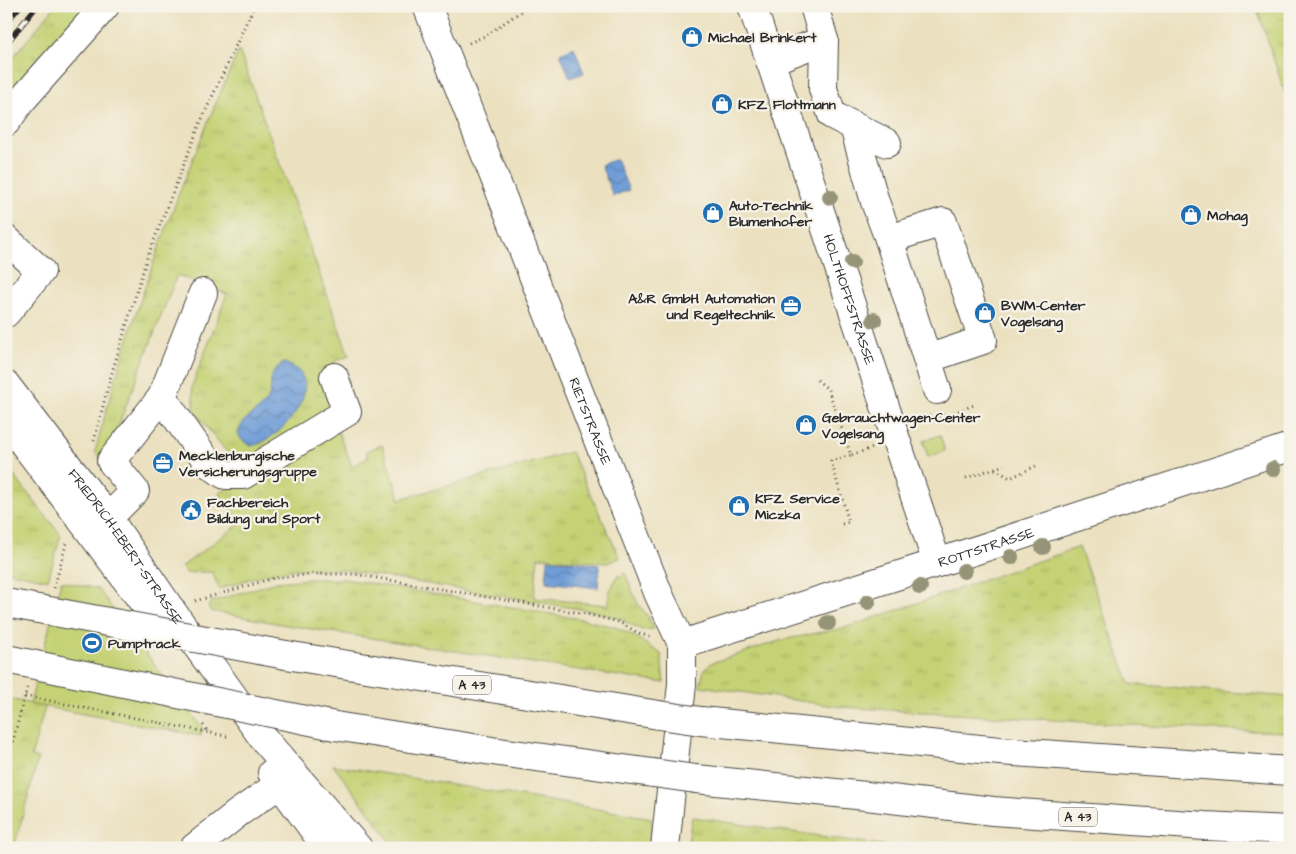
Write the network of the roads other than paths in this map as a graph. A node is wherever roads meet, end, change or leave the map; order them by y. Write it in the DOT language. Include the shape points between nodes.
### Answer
graph roads {
  1 [pos="104,6"];
  2 [pos="427,6"];
  3 [pos="752,6"];
  4 [pos="814,6"];
  5 [pos="824,40"];
  6 [pos="770,61"];
  7 [pos="843,121"];
  8 [pos="6,122"];
  9 [pos="794,130"];
  10 [pos="887,143"];
  11 [pos="6,239"];
  12 [pos="889,239"];
  13 [pos="203,292"];
  14 [pos="6,313"];
  15 [pos="927,359"];
  16 [pos="334,377"];
  17 [pos="6,385"];
  18 [pos="937,390"];
  19 [pos="162,397"];
  20 [pos="6,420"];
  21 [pos="1290,447"];
  22 [pos="108,518"];
  23 [pos="937,563"];
  24 [pos="6,603"];
  25 [pos="682,644"];
  26 [pos="6,659"];
  27 [pos="1290,772"];
  28 [pos="280,784"];
  29 [pos="1290,830"];
  30 [pos="207,844"];
  31 [pos="327,848"];
  32 [pos="358,848"];
  33 [pos="664,848"];
  1 -- 8 [label="main road"];
  2 -- 25 [label="main road, RIETSTRASSE" via="659,595"];
  3 -- 6 [label="main road, HOLTHOFFSTRASSE"];
  4 -- 5 [label="main road"];
  5 -- 6 [label="main road"];
  5 -- 7 [label="main road" via="823,89"];
  6 -- 9 [label="main road, HOLTHOFFSTRASSE"];
  7 -- 9 [label="main road"];
  7 -- 10 [label="main road"];
  7 -- 12 [label="main road" via="865,169"];
  9 -- 23 [label="main road, HOLTHOFFSTRASSE"];
  11 -- 14 [label="main road" via="41,271"];
  12 -- 15 [label="main road"];
  12 -- 15 [label="main road" via="943,222 983,340"];
  13 -- 19 [label="main road"];
  15 -- 18 [label="main road"];
  16 -- 19 [label="main road" via="347,412 242,475 225,475 209,464"];
  17 -- 22 [label="main road, FRIEDRICH-EBERT-STRASSE"];
  19 -- 22 [label="main road" via="111,461 135,491"];
  20 -- 28 [label="main road, FRIEDRICH-EBERT-STRASSE"];
  21 -- 23 [label="main road, ROTTSTRASSE"];
  22 -- 32 [label="main road, FRIEDRICH-EBERT-STRASSE" via="264,738"];
  23 -- 25 [label="main road, ROTTSTRASSE"];
  24 -- 27 [label="main road, A 43, bridge" via="286,655 701,721 1000,751"];
  25 -- 33 [label="main road, RIETSTRASSE" via="682,684"];
  26 -- 29 [label="main road, A 43, bridge" via="335,726 696,779 993,810"];
  28 -- 30 [label="main road" via="238,813"];
  28 -- 31 [label="main road, FRIEDRICH-EBERT-STRASSE"];
}
